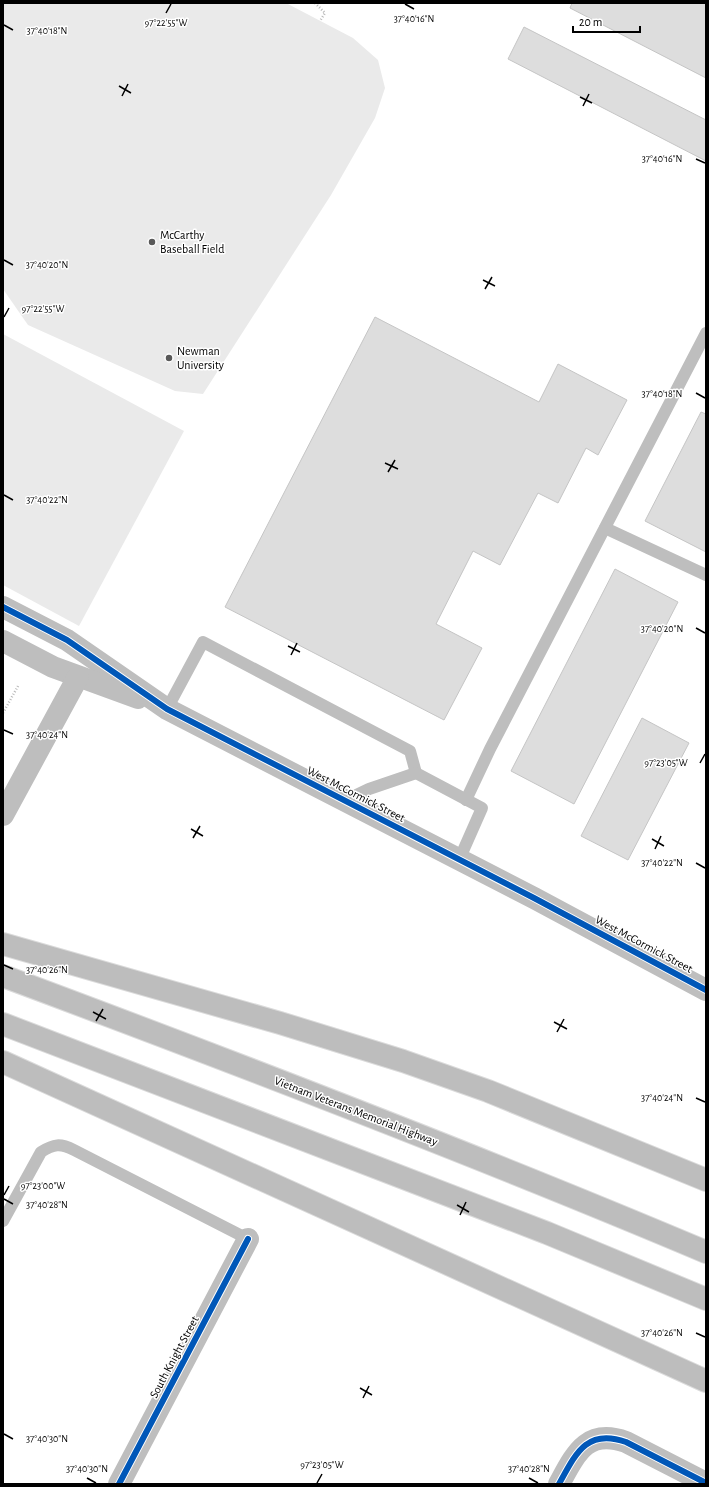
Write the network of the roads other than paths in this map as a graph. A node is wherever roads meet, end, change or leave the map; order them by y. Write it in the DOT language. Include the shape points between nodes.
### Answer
graph roads {
  1 [pos="706,333"];
  2 [pos="605,528"];
  3 [pos="706,575"];
  4 [pos="3,607"];
  5 [pos="3,641"];
  6 [pos="78,677"];
  7 [pos="167,708"];
  8 [pos="416,773"];
  9 [pos="466,800"];
  10 [pos="344,801"];
  11 [pos="3,815"];
  12 [pos="459,860"];
  13 [pos="3,944"];
  14 [pos="3,976"];
  15 [pos="706,990"];
  16 [pos="3,1024"];
  17 [pos="3,1062"];
  18 [pos="706,1180"];
  19 [pos="3,1221"];
  20 [pos="248,1239"];
  21 [pos="706,1252"];
  22 [pos="706,1299"];
  23 [pos="706,1381"];
  24 [pos="706,1483"];
  25 [pos="119,1484"];
  26 [pos="559,1484"];
  1 -- 2 [label="lane"];
  2 -- 3 [label="lane"];
  2 -- 9 [label="lane"];
  4 -- 7 [label="street, West McCormick Street" via="67,640"];
  5 -- 6 [label="street, West McCormick Street"];
  6 -- 7 [label="street, West McCormick Street"];
  6 -- 11 [label="street"];
  7 -- 8 [label="lane" via="203,642 410,751"];
  7 -- 10 [label="street, West McCormick Street"];
  8 -- 9 [label="lane"];
  8 -- 10 [label="lane" via="369,789"];
  9 -- 12 [label="lane" via="482,808"];
  10 -- 12 [label="street, West McCormick Street"];
  12 -- 15 [label="street, West McCormick Street"];
  13 -- 18 [label="highway" via="396,1058 488,1091"];
  14 -- 21 [label="highway, Vietnam Veterans Memorial Highway" via="351,1108"];
  16 -- 22 [label="highway" via="532,1228"];
  17 -- 23 [label="highway"];
  19 -- 20 [label="lane" via="41,1152 57,1145 66,1146"];
  20 -- 25 [label="street, South Knight Street"];
  24 -- 26 [label="street" via="626,1442 602,1438 583,1446"];
}
